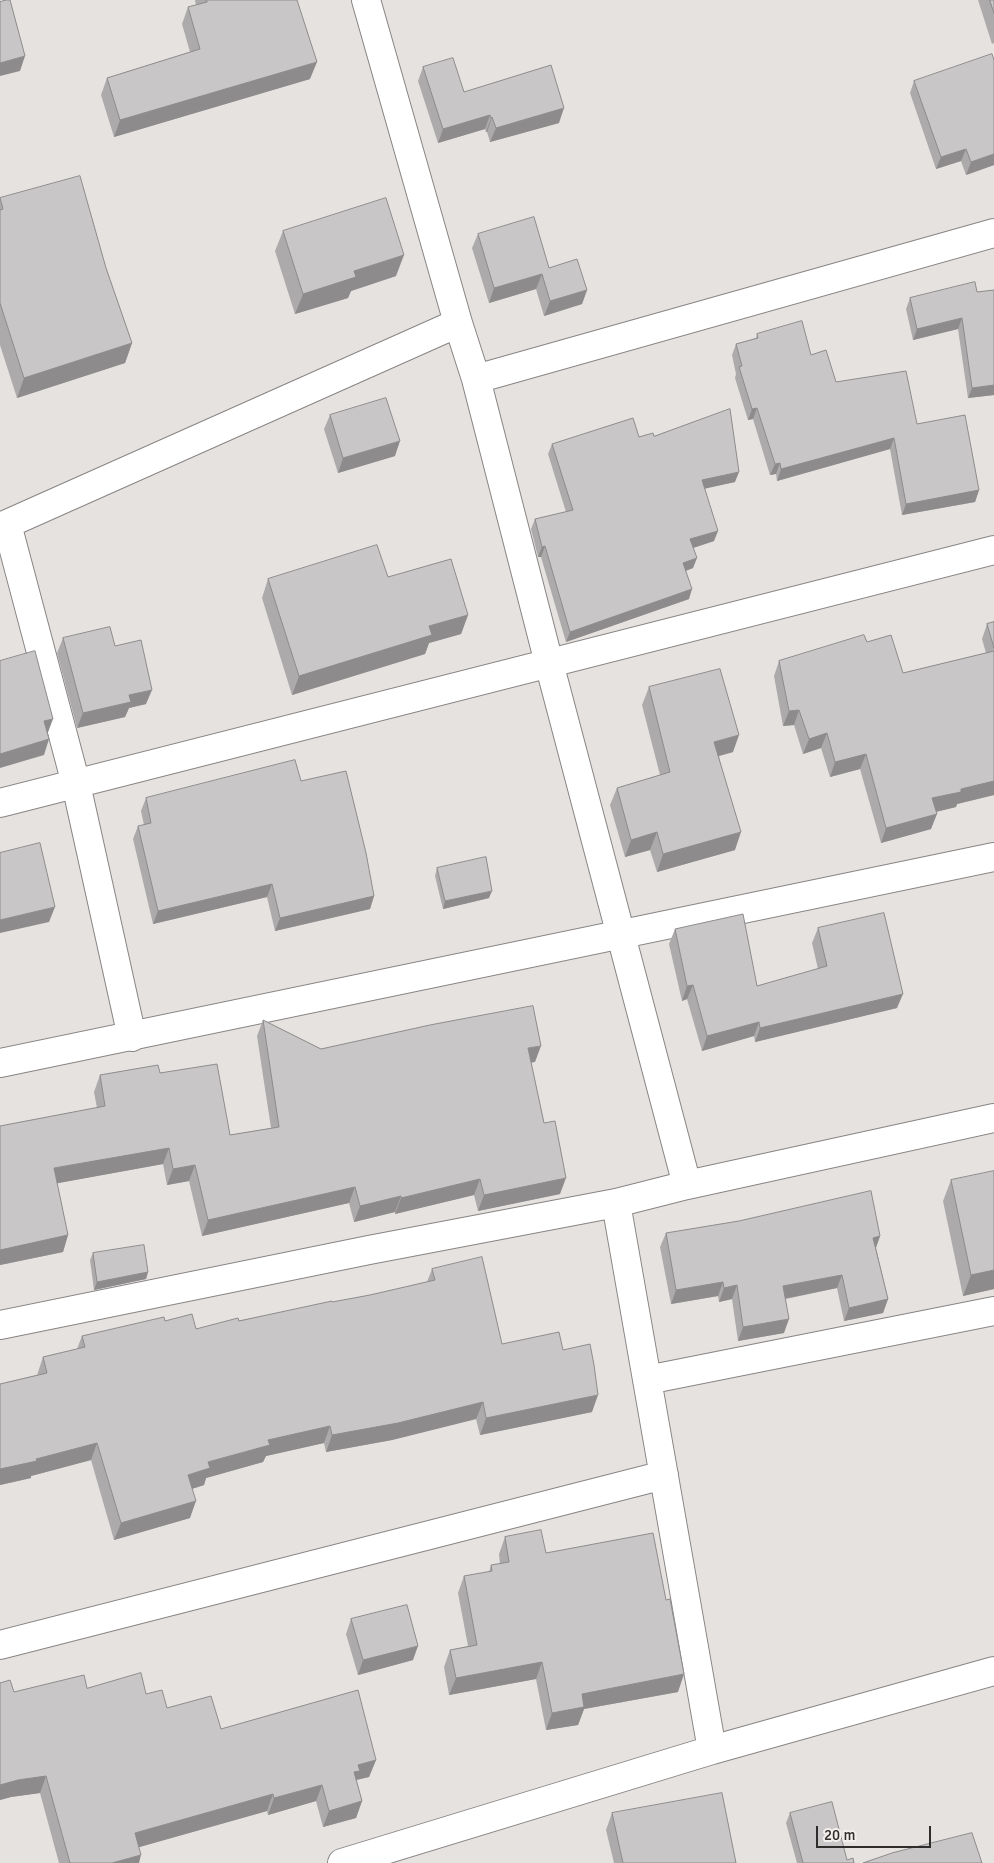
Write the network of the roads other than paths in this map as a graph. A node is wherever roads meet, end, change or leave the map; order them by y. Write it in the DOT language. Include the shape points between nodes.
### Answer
graph roads {
  1 [pos="366,0"];
  2 [pos="994,233"];
  3 [pos="458,323"];
  4 [pos="476,379"];
  5 [pos="3,524"];
  6 [pos="994,550"];
  7 [pos="549,663"];
  8 [pos="76,784"];
  9 [pos="0,803"];
  10 [pos="994,857"];
  11 [pos="621,933"];
  12 [pos="132,1037"];
  13 [pos="0,1063"];
  14 [pos="994,1118"];
  15 [pos="687,1186"];
  16 [pos="616,1203"];
  17 [pos="994,1311"];
  18 [pos="0,1325"];
  19 [pos="647,1380"];
  20 [pos="664,1475"];
  21 [pos="0,1645"];
  22 [pos="994,1671"];
  23 [pos="712,1750"];
  24 [pos="342,1863"];
  1 -- 3 [label="street"];
  2 -- 4 [label="street"];
  3 -- 4 [label="street"];
  3 -- 5 [label="street"];
  4 -- 7 [label="street"];
  5 -- 8 [label="street"];
  6 -- 7 [label="street"];
  7 -- 8 [label="street"];
  7 -- 11 [label="street"];
  8 -- 9 [label="street"];
  8 -- 12 [label="street"];
  10 -- 11 [label="street"];
  11 -- 12 [label="street"];
  11 -- 15 [label="street"];
  12 -- 13 [label="street"];
  14 -- 15 [label="street"];
  15 -- 16 [label="street"];
  16 -- 18 [label="street"];
  16 -- 19 [label="street"];
  17 -- 19 [label="street"];
  19 -- 20 [label="street"];
  20 -- 21 [label="street"];
  20 -- 23 [label="street"];
  22 -- 23 [label="street"];
  23 -- 24 [label="street"];
}
